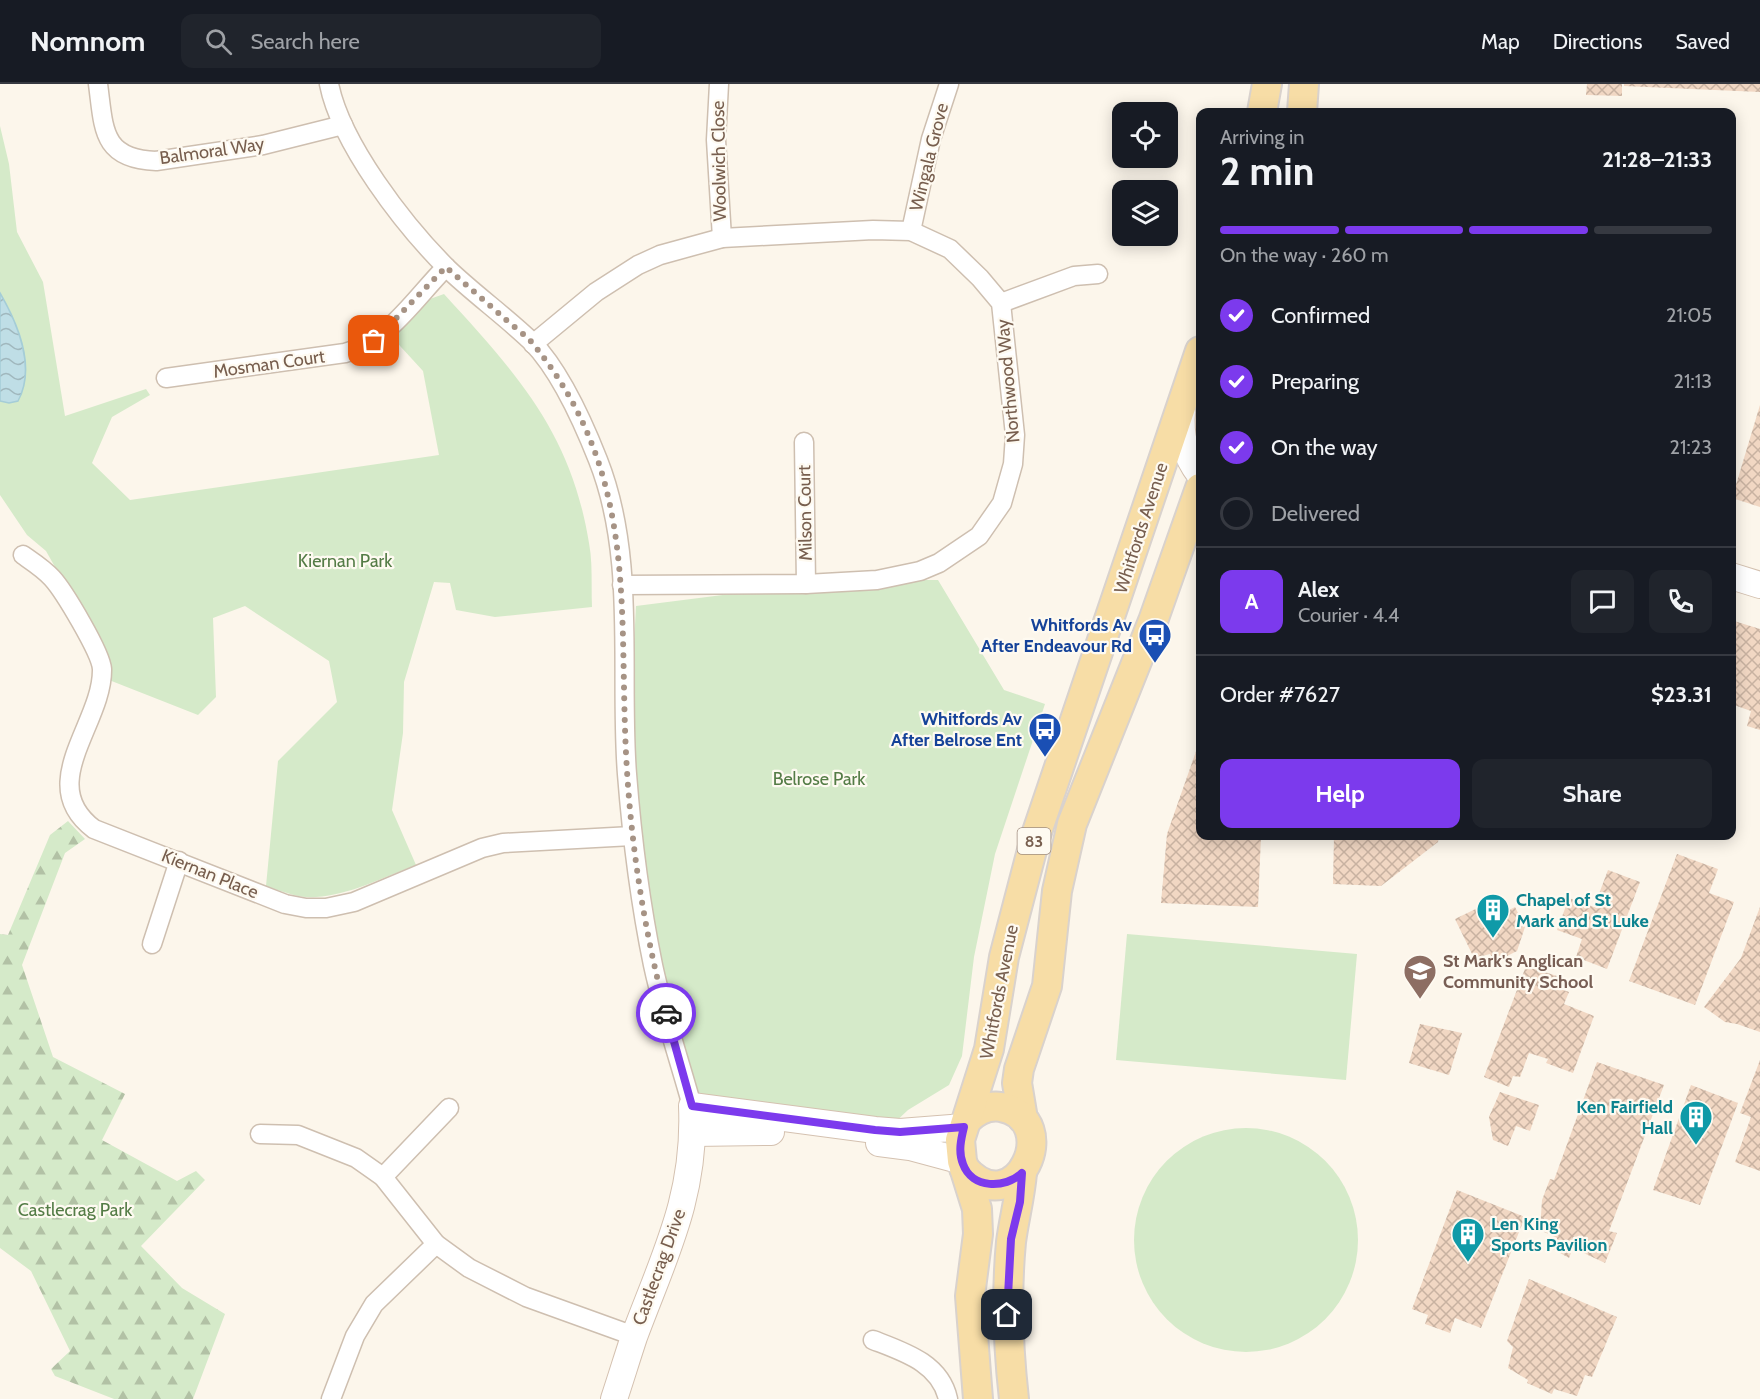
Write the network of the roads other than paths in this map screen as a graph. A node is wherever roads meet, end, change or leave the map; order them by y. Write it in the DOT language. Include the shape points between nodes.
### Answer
graph roads {
  1 [pos="98,84"];
  2 [pos="329,84"];
  3 [pos="719,84"];
  4 [pos="948,84"];
  5 [pos="1267,84"];
  6 [pos="1304,84"];
  7 [pos="1263,108"];
  8 [pos="1302,108"];
  9 [pos="343,125"];
  10 [pos="910,231"];
  11 [pos="722,238"];
  12 [pos="446,267"];
  13 [pos="1098,274"];
  14 [pos="1001,303"];
  15 [pos="533,344"];
  16 [pos="1196,363"];
  17 [pos="166,378"];
  18 [pos="1183,402"];
  19 [pos="804,442"];
  20 [pos="1196,471"];
  21 [pos="1196,477"];
  22 [pos="1154,487"];
  23 [pos="1196,504"];
  24 [pos="1193,525"];
  25 [pos="24,555"];
  26 [pos="1736,563"];
  27 [pos="1760,570"];
  28 [pos="1736,578"];
  29 [pos="806,584"];
  30 [pos="622,585"];
  31 [pos="1760,585"];
  32 [pos="632,836"];
  33 [pos="179,861"];
  34 [pos="152,944"];
  35 [pos="692,1106"];
  36 [pos="449,1108"];
  37 [pos="1023,1119"];
  38 [pos="966,1123"];
  39 [pos="693,1132"];
  40 [pos="260,1134"];
  41 [pos="963,1165"];
  42 [pos="1022,1173"];
  43 [pos="383,1177"];
  44 [pos="436,1244"];
  45 [pos="634,1336"];
  46 [pos="873,1340"];
  47 [pos="331,1399"];
  48 [pos="614,1399"];
  49 [pos="948,1399"];
  50 [pos="978,1399"];
  51 [pos="1014,1399"];
  1 -- 9 [label="street, Balmoral Way" via="110,143 123,155 140,160 263,145"];
  2 -- 9 [label="street, Castlecrag Drive"];
  3 -- 11 [label="street, Woolwich Close" via="716,140"];
  4 -- 10 [label="street, Wingala Grove"];
  5 -- 7 [label="main road"];
  6 -- 8 [label="main road"];
  9 -- 12 [label="street, Castlecrag Drive" via="385,194"];
  10 -- 11 [label="street, Northwood Way"];
  10 -- 14 [label="street, Northwood Way" via="950,249"];
  11 -- 15 [label="street, Northwood Way" via="660,255 618,276"];
  12 -- 15 [label="street, Castlecrag Drive"];
  12 -- 17 [label="street, Mosman Court" via="390,328 366,346 345,353"];
  13 -- 14 [label="street" via="1074,276"];
  14 -- 29 [label="street, Northwood Way" via="1015,435 1008,488 993,518 979,536 920,571 877,580"];
  15 -- 30 [label="street, Castlecrag Drive" via="576,409 600,464 616,526"];
  16 -- 18 [label="main road, Whitfords Avenue / 83"];
  18 -- 20 [label="street" via="1184,445"];
  18 -- 22 [label="main road, Whitfords Avenue / 83"];
  19 -- 29 [label="street, Milson Court"];
  21 -- 22 [label="street" via="1177,477"];
  22 -- 38 [label="main road, Whitfords Avenue / 83" via="1020,888 989,1049"];
  23 -- 24 [label="main road, Whitfords Avenue / 83"];
  24 -- 37 [label="main road, Whitfords Avenue / 83" via="1072,824 1057,891 1047,986 1019,1069 1017,1083"];
  25 -- 33 [label="street, Kiernan Place" via="54,579 101,660 101,681 68,784 75,810 94,828"];
  26 -- 27 [label="street"];
  28 -- 31 [label="street"];
  29 -- 30 [label="street, Northwood Way"];
  30 -- 32 [label="street, Castlecrag Drive"];
  32 -- 33 [label="street, Kiernan Place" via="492,846 461,855 354,902 326,908 285,904"];
  32 -- 35 [label="street, Castlecrag Drive" via="653,965"];
  33 -- 34 [label="street"];
  35 -- 38 [label="street" via="900,1132"];
  35 -- 39 [label="street, Castlecrag Drive"];
  36 -- 43 [label="street"];
  37 -- 38 [label="main road" via="994,1106 983,1108"];
  37 -- 42 [label="main road, Whitfords Avenue / 83" via="1032,1147"];
  38 -- 41 [label="main road, Whitfords Avenue / 83" via="960,1140"];
  39 -- 41 [label="street" via="747,1131 899,1145"];
  39 -- 45 [label="street, Castlecrag Drive" via="686,1191 673,1239"];
  40 -- 43 [label="street" via="298,1135 319,1142 356,1158"];
  41 -- 42 [label="main road" via="971,1176 989,1184 1008,1183"];
  41 -- 50 [label="main road, Whitfords Avenue / 83" via="977,1209 970,1296"];
  42 -- 51 [label="main road, Whitfords Avenue / 83" via="1007,1297"];
  43 -- 44 [label="street"];
  44 -- 45 [label="street" via="497,1284"];
  44 -- 47 [label="street" via="374,1304 355,1336"];
  45 -- 48 [label="street, Castlecrag Drive"];
  46 -- 49 [label="street" via="924,1363 941,1381"];
}
